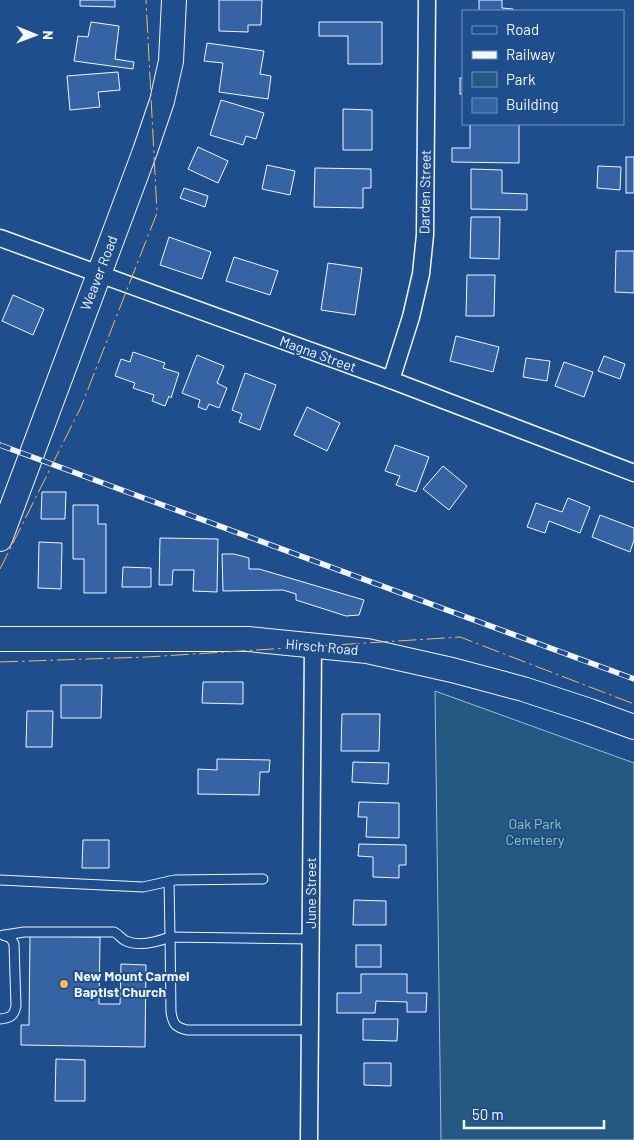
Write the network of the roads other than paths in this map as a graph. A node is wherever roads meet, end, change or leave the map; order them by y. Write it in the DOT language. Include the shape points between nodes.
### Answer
graph roads {
  1 [pos="174,0"];
  2 [pos="427,0"];
  3 [pos="0,238"];
  4 [pos="99,275"];
  5 [pos="391,380"];
  6 [pos="634,473"];
  7 [pos="0,539"];
  8 [pos="0,639"];
  9 [pos="312,646"];
  10 [pos="634,728"];
  11 [pos="263,879"];
  12 [pos="0,880"];
  13 [pos="169,881"];
  14 [pos="3,935"];
  15 [pos="170,937"];
  16 [pos="310,939"];
  17 [pos="0,1018"];
  18 [pos="310,1030"];
  19 [pos="309,1140"];
  1 -- 4 [label="main road, Weaver Road" via="171,61 162,101"];
  2 -- 5 [label="street, Darden Street" via="425,235 412,317"];
  3 -- 4 [label="street, Magna Street"];
  4 -- 5 [label="street, Magna Street"];
  4 -- 7 [label="main road, Weaver Road"];
  5 -- 6 [label="street, Magna Street"];
  8 -- 9 [label="main road, Hirsch Road" via="248,639"];
  9 -- 10 [label="main road, Hirsch Road" via="367,651 452,670 523,689"];
  9 -- 16 [label="street, June Street"];
  11 -- 13 [label="lane"];
  12 -- 13 [label="lane" via="143,887"];
  13 -- 15 [label="lane"];
  14 -- 15 [label="lane" via="114,932 132,943 156,942"];
  14 -- 17 [label="lane" via="11,938 14,944 16,1006 10,1017"];
  15 -- 16 [label="lane"];
  15 -- 18 [label="lane" via="171,1012 172,1023 178,1028"];
  16 -- 18 [label="street, June Street"];
  18 -- 19 [label="street, June Street"];
}
